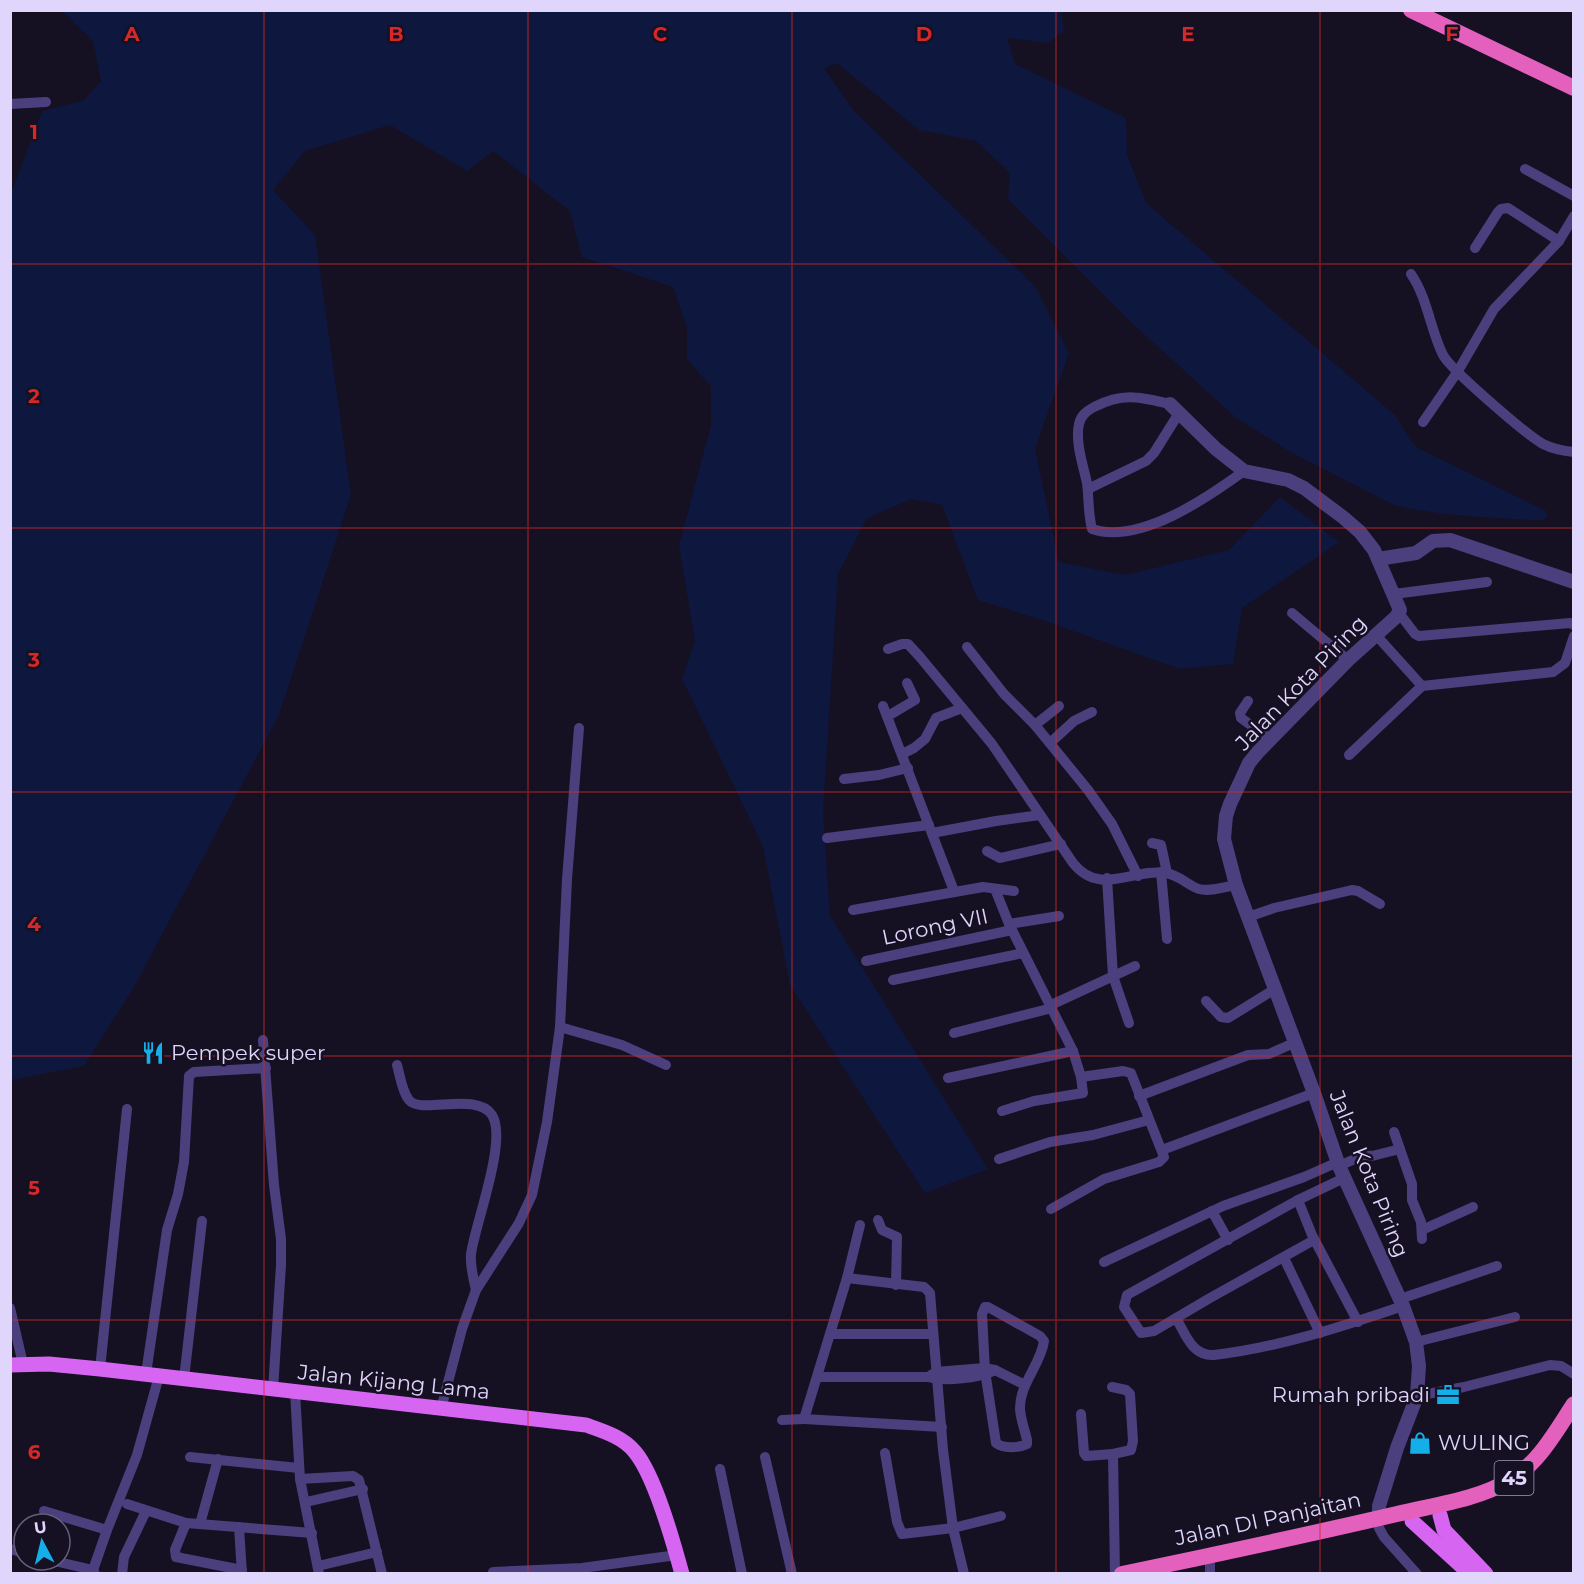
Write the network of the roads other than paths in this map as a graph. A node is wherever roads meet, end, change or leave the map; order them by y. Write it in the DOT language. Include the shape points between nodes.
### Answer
graph roads {
  1 [pos="1411,10"];
  2 [pos="1574,88"];
  3 [pos="46,102"];
  4 [pos="10,104"];
  5 [pos="1525,169"];
  6 [pos="1574,196"];
  7 [pos="1574,216"];
  8 [pos="1558,241"];
  9 [pos="1475,248"];
  10 [pos="1411,274"];
  11 [pos="1458,371"];
  12 [pos="1175,408"];
  13 [pos="1423,422"];
  14 [pos="1574,452"];
  15 [pos="1244,471"];
  16 [pos="1088,489"];
  17 [pos="1378,559"];
  18 [pos="1487,582"];
  19 [pos="1574,582"];
  20 [pos="1394,594"];
  21 [pos="1292,613"];
  22 [pos="1399,613"];
  23 [pos="1574,625"];
  24 [pos="1376,635"];
  25 [pos="1574,636"];
  26 [pos="967,647"];
  27 [pos="888,650"];
  28 [pos="1348,660"];
  29 [pos="907,683"];
  30 [pos="1422,686"];
  31 [pos="1248,702"];
  32 [pos="1059,706"];
  33 [pos="962,708"];
  34 [pos="1092,712"];
  35 [pos="1035,725"];
  36 [pos="579,728"];
  37 [pos="1270,739"];
  38 [pos="1050,743"];
  39 [pos="902,754"];
  40 [pos="1349,754"];
  41 [pos="908,768"];
  42 [pos="844,779"];
  43 [pos="1040,815"];
  44 [pos="930,829"];
  45 [pos="827,838"];
  46 [pos="1152,843"];
  47 [pos="1061,844"];
  48 [pos="987,851"];
  49 [pos="1164,873"];
  50 [pos="1138,876"];
  51 [pos="1107,878"];
  52 [pos="1236,885"];
  53 [pos="995,889"];
  54 [pos="954,891"];
  55 [pos="1014,891"];
  56 [pos="1380,903"];
  57 [pos="853,910"];
  58 [pos="1059,915"];
  59 [pos="1248,917"];
  60 [pos="1010,927"];
  61 [pos="1167,939"];
  62 [pos="1023,953"];
  63 [pos="866,962"];
  64 [pos="1135,966"];
  65 [pos="1113,976"];
  66 [pos="893,980"];
  67 [pos="1275,988"];
  68 [pos="1206,1001"];
  69 [pos="1051,1007"];
  70 [pos="1129,1023"];
  71 [pos="560,1027"];
  72 [pos="954,1033"];
  73 [pos="263,1040"];
  74 [pos="1294,1043"];
  75 [pos="1073,1051"];
  76 [pos="398,1065"];
  77 [pos="666,1065"];
  78 [pos="266,1068"];
  79 [pos="1081,1077"];
  80 [pos="948,1078"];
  81 [pos="1314,1093"];
  82 [pos="1139,1096"];
  83 [pos="127,1108"];
  84 [pos="1002,1111"];
  85 [pos="1149,1120"];
  86 [pos="1394,1131"];
  87 [pos="1401,1149"];
  88 [pos="1162,1150"];
  89 [pos="999,1159"];
  90 [pos="1340,1169"];
  91 [pos="1298,1200"];
  92 [pos="1473,1207"];
  93 [pos="1051,1209"];
  94 [pos="1212,1211"];
  95 [pos="878,1220"];
  96 [pos="202,1221"];
  97 [pos="860,1225"];
  98 [pos="1228,1240"];
  99 [pos="1314,1240"];
  100 [pos="1284,1258"];
  101 [pos="1104,1262"];
  102 [pos="1497,1266"];
  103 [pos="847,1278"];
  104 [pos="896,1285"];
  105 [pos="476,1290"];
  106 [pos="1401,1303"];
  107 [pos="10,1308"];
  108 [pos="1515,1317"];
  109 [pos="1176,1318"];
  110 [pos="1358,1322"];
  111 [pos="831,1334"];
  112 [pos="933,1334"];
  113 [pos="1320,1334"];
  114 [pos="1416,1342"];
  115 [pos="17,1365"];
  116 [pos="100,1370"];
  117 [pos="988,1371"];
  118 [pos="1574,1374"];
  119 [pos="152,1375"];
  120 [pos="934,1376"];
  121 [pos="818,1377"];
  122 [pos="184,1379"];
  123 [pos="1025,1385"];
  124 [pos="1112,1387"];
  125 [pos="273,1390"];
  126 [pos="295,1392"];
  127 [pos="1417,1396"];
  128 [pos="1574,1404"];
  129 [pos="441,1409"];
  130 [pos="1081,1414"];
  131 [pos="1574,1417"];
  132 [pos="804,1419"];
  133 [pos="782,1420"];
  134 [pos="942,1428"];
  135 [pos="885,1453"];
  136 [pos="1113,1454"];
  137 [pos="190,1457"];
  138 [pos="765,1457"];
  139 [pos="218,1460"];
  140 [pos="720,1469"];
  141 [pos="300,1473"];
  142 [pos="363,1489"];
  143 [pos="306,1502"];
  144 [pos="127,1504"];
  145 [pos="44,1511"];
  146 [pos="146,1511"];
  147 [pos="1426,1515"];
  148 [pos="1001,1516"];
  149 [pos="186,1523"];
  150 [pos="200,1524"];
  151 [pos="239,1527"];
  152 [pos="953,1528"];
  153 [pos="1377,1528"];
  154 [pos="107,1530"];
  155 [pos="312,1533"];
  156 [pos="377,1552"];
  157 [pos="677,1555"];
  158 [pos="72,1566"];
  159 [pos="1210,1569"];
  160 [pos="319,1570"];
  161 [pos="94,1572"];
  162 [pos="242,1572"];
  163 [pos="493,1572"];
  164 [pos="122,1574"];
  165 [pos="382,1574"];
  166 [pos="682,1574"];
  167 [pos="742,1574"];
  168 [pos="792,1574"];
  169 [pos="964,1574"];
  170 [pos="1116,1574"];
  171 [pos="1122,1574"];
  172 [pos="1165,1574"];
  173 [pos="1417,1574"];
  174 [pos="1470,1574"];
  175 [pos="1486,1574"];
  1 -- 2 [label="highway"];
  3 -- 4 [label="street"];
  5 -- 6 [label="street"];
  7 -- 8 [label="street"];
  8 -- 9 [label="street" via="1508,208 1498,212"];
  8 -- 11 [label="street" via="1494,309"];
  10 -- 11 [label="street" via="1444,357"];
  11 -- 13 [label="street"];
  11 -- 14 [label="street" via="1541,443"];
  12 -- 15 [label="street, Jalan Kota Piring"];
  12 -- 16 [label="street" via="1154,453 1146,461"];
  12 -- 16 [label="street" via="1121,397 1081,417 1079,441"];
  15 -- 16 [label="street" via="1204,499 1130,531 1092,529"];
  15 -- 17 [label="street, Jalan Kota Piring" via="1288,480 1321,499 1360,532"];
  17 -- 19 [label="street" via="1416,553 1433,541 1450,540"];
  17 -- 20 [label="street, Jalan Kota Piring"];
  18 -- 20 [label="street"];
  20 -- 22 [label="street, Jalan Kota Piring"];
  21 -- 28 [label="street"];
  22 -- 23 [label="street" via="1419,636 1570,622"];
  22 -- 24 [label="street, Jalan Kota Piring"];
  24 -- 28 [label="street, Jalan Kota Piring"];
  24 -- 30 [label="street"];
  25 -- 30 [label="street" via="1565,663 1553,672"];
  26 -- 35 [label="street"];
  27 -- 33 [label="street" via="908,644"];
  28 -- 37 [label="street, Jalan Kota Piring"];
  29 -- 39 [label="street" via="915,700 885,711"];
  30 -- 40 [label="street"];
  31 -- 37 [label="street" via="1241,718"];
  32 -- 35 [label="street"];
  33 -- 39 [label="street" via="936,718 925,739"];
  33 -- 43 [label="street" via="992,744"];
  34 -- 38 [label="street"];
  35 -- 38 [label="street"];
  36 -- 71 [label="street"];
  37 -- 52 [label="street, Jalan Kota Piring" via="1249,763 1226,816 1224,838"];
  38 -- 50 [label="street" via="1112,824"];
  39 -- 41 [label="street"];
  41 -- 42 [label="street"];
  41 -- 44 [label="street"];
  43 -- 44 [label="street"];
  43 -- 47 [label="street"];
  44 -- 45 [label="street"];
  44 -- 54 [label="street"];
  46 -- 49 [label="street" via="1161,845"];
  47 -- 48 [label="street" via="1000,858"];
  47 -- 51 [label="street" via="1079,870 1089,877"];
  49 -- 50 [label="street"];
  49 -- 52 [label="street" via="1199,889"];
  49 -- 61 [label="street"];
  50 -- 51 [label="street"];
  51 -- 65 [label="street"];
  52 -- 59 [label="street, Jalan Kota Piring"];
  53 -- 54 [label="street"];
  53 -- 55 [label="street"];
  53 -- 60 [label="street"];
  54 -- 57 [label="street"];
  56 -- 59 [label="street" via="1352,890"];
  58 -- 60 [label="street, Lorong VII"];
  59 -- 67 [label="street, Jalan Kota Piring"];
  60 -- 62 [label="street"];
  60 -- 63 [label="street, Lorong VII"];
  62 -- 66 [label="street"];
  62 -- 69 [label="street"];
  64 -- 65 [label="street"];
  65 -- 69 [label="street"];
  65 -- 70 [label="street"];
  67 -- 68 [label="street" via="1228,1018 1221,1017"];
  67 -- 74 [label="street, Jalan Kota Piring"];
  69 -- 72 [label="street"];
  69 -- 75 [label="street"];
  71 -- 77 [label="street" via="622,1045"];
  71 -- 105 [label="street" via="532,1195 519,1223"];
  73 -- 78 [label="street"];
  74 -- 81 [label="street, Jalan Kota Piring"];
  74 -- 82 [label="street" via="1269,1054 1248,1055"];
  75 -- 79 [label="street"];
  75 -- 80 [label="street"];
  76 -- 105 [label="street" via="405,1092 414,1104 476,1106 489,1112 493,1119 494,1153 471,1255"];
  78 -- 119 [label="street" via="194,1072 189,1076 184,1162 166,1230"];
  78 -- 125 [label="street" via="281,1265"];
  79 -- 82 [label="street" via="1129,1072"];
  79 -- 84 [label="street" via="1083,1093"];
  81 -- 88 [label="street"];
  81 -- 90 [label="street, Jalan Kota Piring"];
  82 -- 85 [label="street"];
  83 -- 116 [label="street"];
  85 -- 88 [label="street"];
  85 -- 89 [label="street" via="1050,1142"];
  86 -- 87 [label="street"];
  87 -- 90 [label="street" via="1364,1155"];
  87 -- 92 [label="street" via="1422,1234"];
  88 -- 93 [label="street" via="1164,1157 1159,1162 1104,1179"];
  90 -- 91 [label="street"];
  90 -- 94 [label="street"];
  90 -- 106 [label="street, Jalan Kota Piring"];
  91 -- 98 [label="street"];
  91 -- 99 [label="street"];
  94 -- 98 [label="street"];
  94 -- 101 [label="street"];
  95 -- 104 [label="street" via="882,1230 897,1237"];
  96 -- 122 [label="street"];
  97 -- 103 [label="street"];
  98 -- 109 [label="street" via="1124,1299 1124,1307 1141,1333 1154,1331"];
  99 -- 100 [label="street"];
  99 -- 110 [label="street"];
  100 -- 109 [label="street"];
  100 -- 113 [label="street"];
  102 -- 106 [label="street"];
  103 -- 104 [label="street"];
  103 -- 111 [label="street"];
  104 -- 112 [label="street" via="929,1290"];
  105 -- 129 [label="street"];
  106 -- 110 [label="street"];
  106 -- 114 [label="street, Jalan Kota Piring"];
  107 -- 115 [label="street"];
  108 -- 114 [label="street"];
  109 -- 113 [label="street" via="1194,1349 1204,1355"];
  110 -- 113 [label="street"];
  111 -- 112 [label="street"];
  111 -- 121 [label="street"];
  112 -- 120 [label="street"];
  114 -- 127 [label="street, Jalan Kota Piring"];
  115 -- 116 [label="main road, Jalan Kijang Lama"];
  116 -- 119 [label="main road, Jalan Kijang Lama"];
  117 -- 120 [label="street"];
  117 -- 123 [label="street"];
  117 -- 123 [label="street" via="994,1435 1000,1446 1027,1444 1020,1408"];
  117 -- 123 [label="street" via="981,1314 988,1307 1043,1339 1044,1345"];
  118 -- 127 [label="street" via="1550,1365"];
  119 -- 122 [label="main road, Jalan Kijang Lama"];
  119 -- 154 [label="street" via="137,1455"];
  120 -- 121 [label="street"];
  120 -- 134 [label="street"];
  121 -- 132 [label="street"];
  122 -- 125 [label="main road, Jalan Kijang Lama"];
  124 -- 136 [label="street" via="1130,1394 1133,1441 1131,1450"];
  125 -- 126 [label="main road, Jalan Kijang Lama"];
  126 -- 129 [label="main road, Jalan Kijang Lama"];
  126 -- 141 [label="street"];
  127 -- 153 [label="street, Jalan Kota Piring" via="1396,1449 1379,1506"];
  128 -- 147 [label="highway, 45" via="1539,1456 1511,1480"];
  129 -- 157 [label="main road, Jalan Kijang Lama" via="586,1425 619,1439 635,1452 643,1466"];
  130 -- 136 [label="street" via="1086,1456"];
  131 -- 147 [label="highway, 45" via="1527,1483 1454,1512"];
  132 -- 133 [label="street"];
  132 -- 134 [label="street"];
  134 -- 152 [label="street"];
  135 -- 152 [label="street" via="900,1532"];
  136 -- 170 [label="street"];
  137 -- 139 [label="street"];
  138 -- 168 [label="street"];
  139 -- 141 [label="street"];
  139 -- 150 [label="street"];
  140 -- 167 [label="street"];
  141 -- 142 [label="street" via="353,1476"];
  141 -- 143 [label="street"];
  142 -- 143 [label="street"];
  142 -- 156 [label="street"];
  143 -- 155 [label="street"];
  144 -- 146 [label="street"];
  145 -- 154 [label="street"];
  146 -- 149 [label="street"];
  146 -- 164 [label="street" via="124,1557"];
  147 -- 153 [label="highway, Jalan DI Panjaitan"];
  147 -- 174 [label="main road"];
  147 -- 175 [label="main road"];
  148 -- 152 [label="street"];
  149 -- 150 [label="street"];
  149 -- 162 [label="street" via="176,1557"];
  150 -- 151 [label="street"];
  151 -- 155 [label="street"];
  151 -- 162 [label="street"];
  152 -- 169 [label="street"];
  153 -- 159 [label="highway, Jalan DI Panjaitan"];
  153 -- 171 [label="highway, Jalan DI Panjaitan"];
  153 -- 173 [label="street"];
  154 -- 161 [label="street"];
  155 -- 160 [label="street"];
  156 -- 160 [label="street"];
  156 -- 165 [label="street"];
  157 -- 163 [label="street" via="582,1568"];
  157 -- 166 [label="main road, Jalan Kijang Lama"];
  158 -- 161 [label="street"];
  159 -- 172 [label="highway, Jalan DI Panjaitan"];
}
